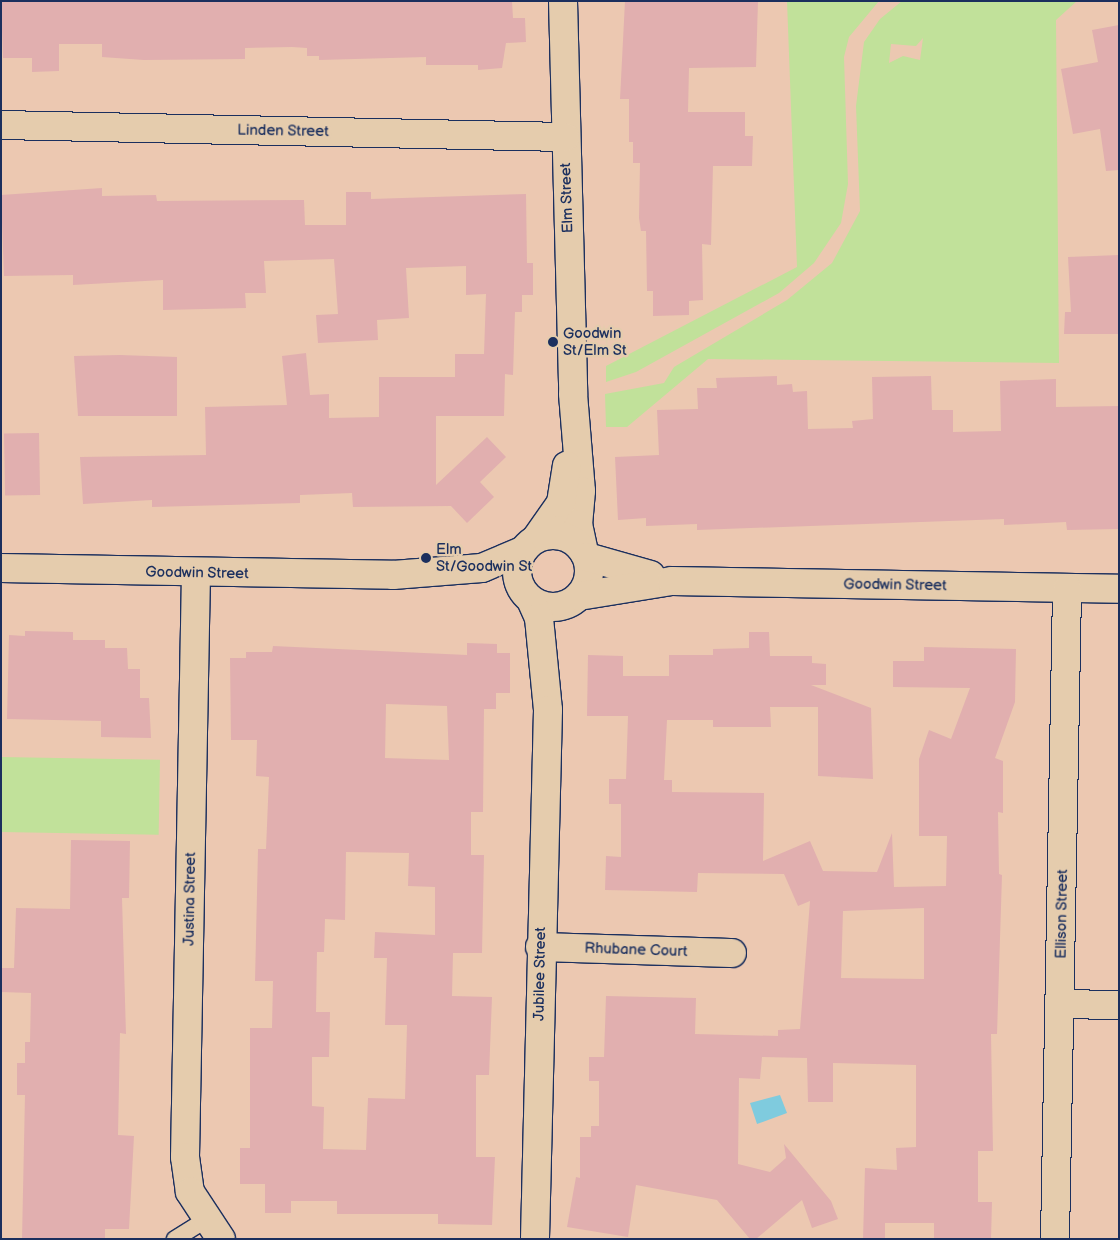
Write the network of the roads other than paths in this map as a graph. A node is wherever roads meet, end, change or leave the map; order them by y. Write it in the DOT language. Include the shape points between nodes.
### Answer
graph roads {
  1 [pos="563,1"];
  2 [pos="1,125"];
  3 [pos="565,137"];
  4 [pos="573,394"];
  5 [pos="530,544"];
  6 [pos="585,554"];
  7 [pos="1,568"];
  8 [pos="196,573"];
  9 [pos="393,575"];
  10 [pos="672,581"];
  11 [pos="1068,588"];
  12 [pos="1119,589"];
  13 [pos="526,594"];
  14 [pos="577,598"];
  15 [pos="548,710"];
  16 [pos="540,947"];
  17 [pos="732,953"];
  18 [pos="1060,1004"];
  19 [pos="1119,1005"];
  20 [pos="213,1229"];
  21 [pos="174,1239"];
  22 [pos="535,1239"];
  23 [pos="1055,1239"];
  1 -- 3 [label="street, Elm Street"];
  2 -- 3 [label="street, Linden Street"];
  3 -- 4 [label="street, Elm Street"];
  4 -- 5 [label="street, Elm Street" via="565,490 552,522"];
  4 -- 6 [label="street, Elm Street" via="581,491 578,524"];
  5 -- 6 [label="street" via="568,537"];
  5 -- 9 [label="street, Goodwin Street" via="482,568"];
  5 -- 13 [label="street" via="516,568"];
  6 -- 10 [label="street, Goodwin Street"];
  6 -- 14 [label="street" via="589,579"];
  7 -- 8 [label="street, Goodwin Street"];
  8 -- 9 [label="street, Goodwin Street"];
  8 -- 20 [label="street, Justina Street" via="185,1157 190,1192"];
  9 -- 13 [label="street, Goodwin Street"];
  10 -- 11 [label="street, Goodwin Street"];
  10 -- 14 [label="street, Goodwin Street"];
  11 -- 12 [label="street, Goodwin Street"];
  11 -- 18 [label="street, Ellison Street"];
  13 -- 14 [label="street" via="551,608"];
  13 -- 15 [label="street, Jubilee Street" via="538,618"];
  14 -- 15 [label="street, Jubilee Street" via="559,628"];
  15 -- 16 [label="street, Jubilee Street"];
  16 -- 17 [label="street, Rhubane Court"];
  16 -- 22 [label="street, Jubilee Street"];
  18 -- 19 [label="street"];
  18 -- 23 [label="street, Ellison Street"];
  20 -- 21 [label="lane"];
}
